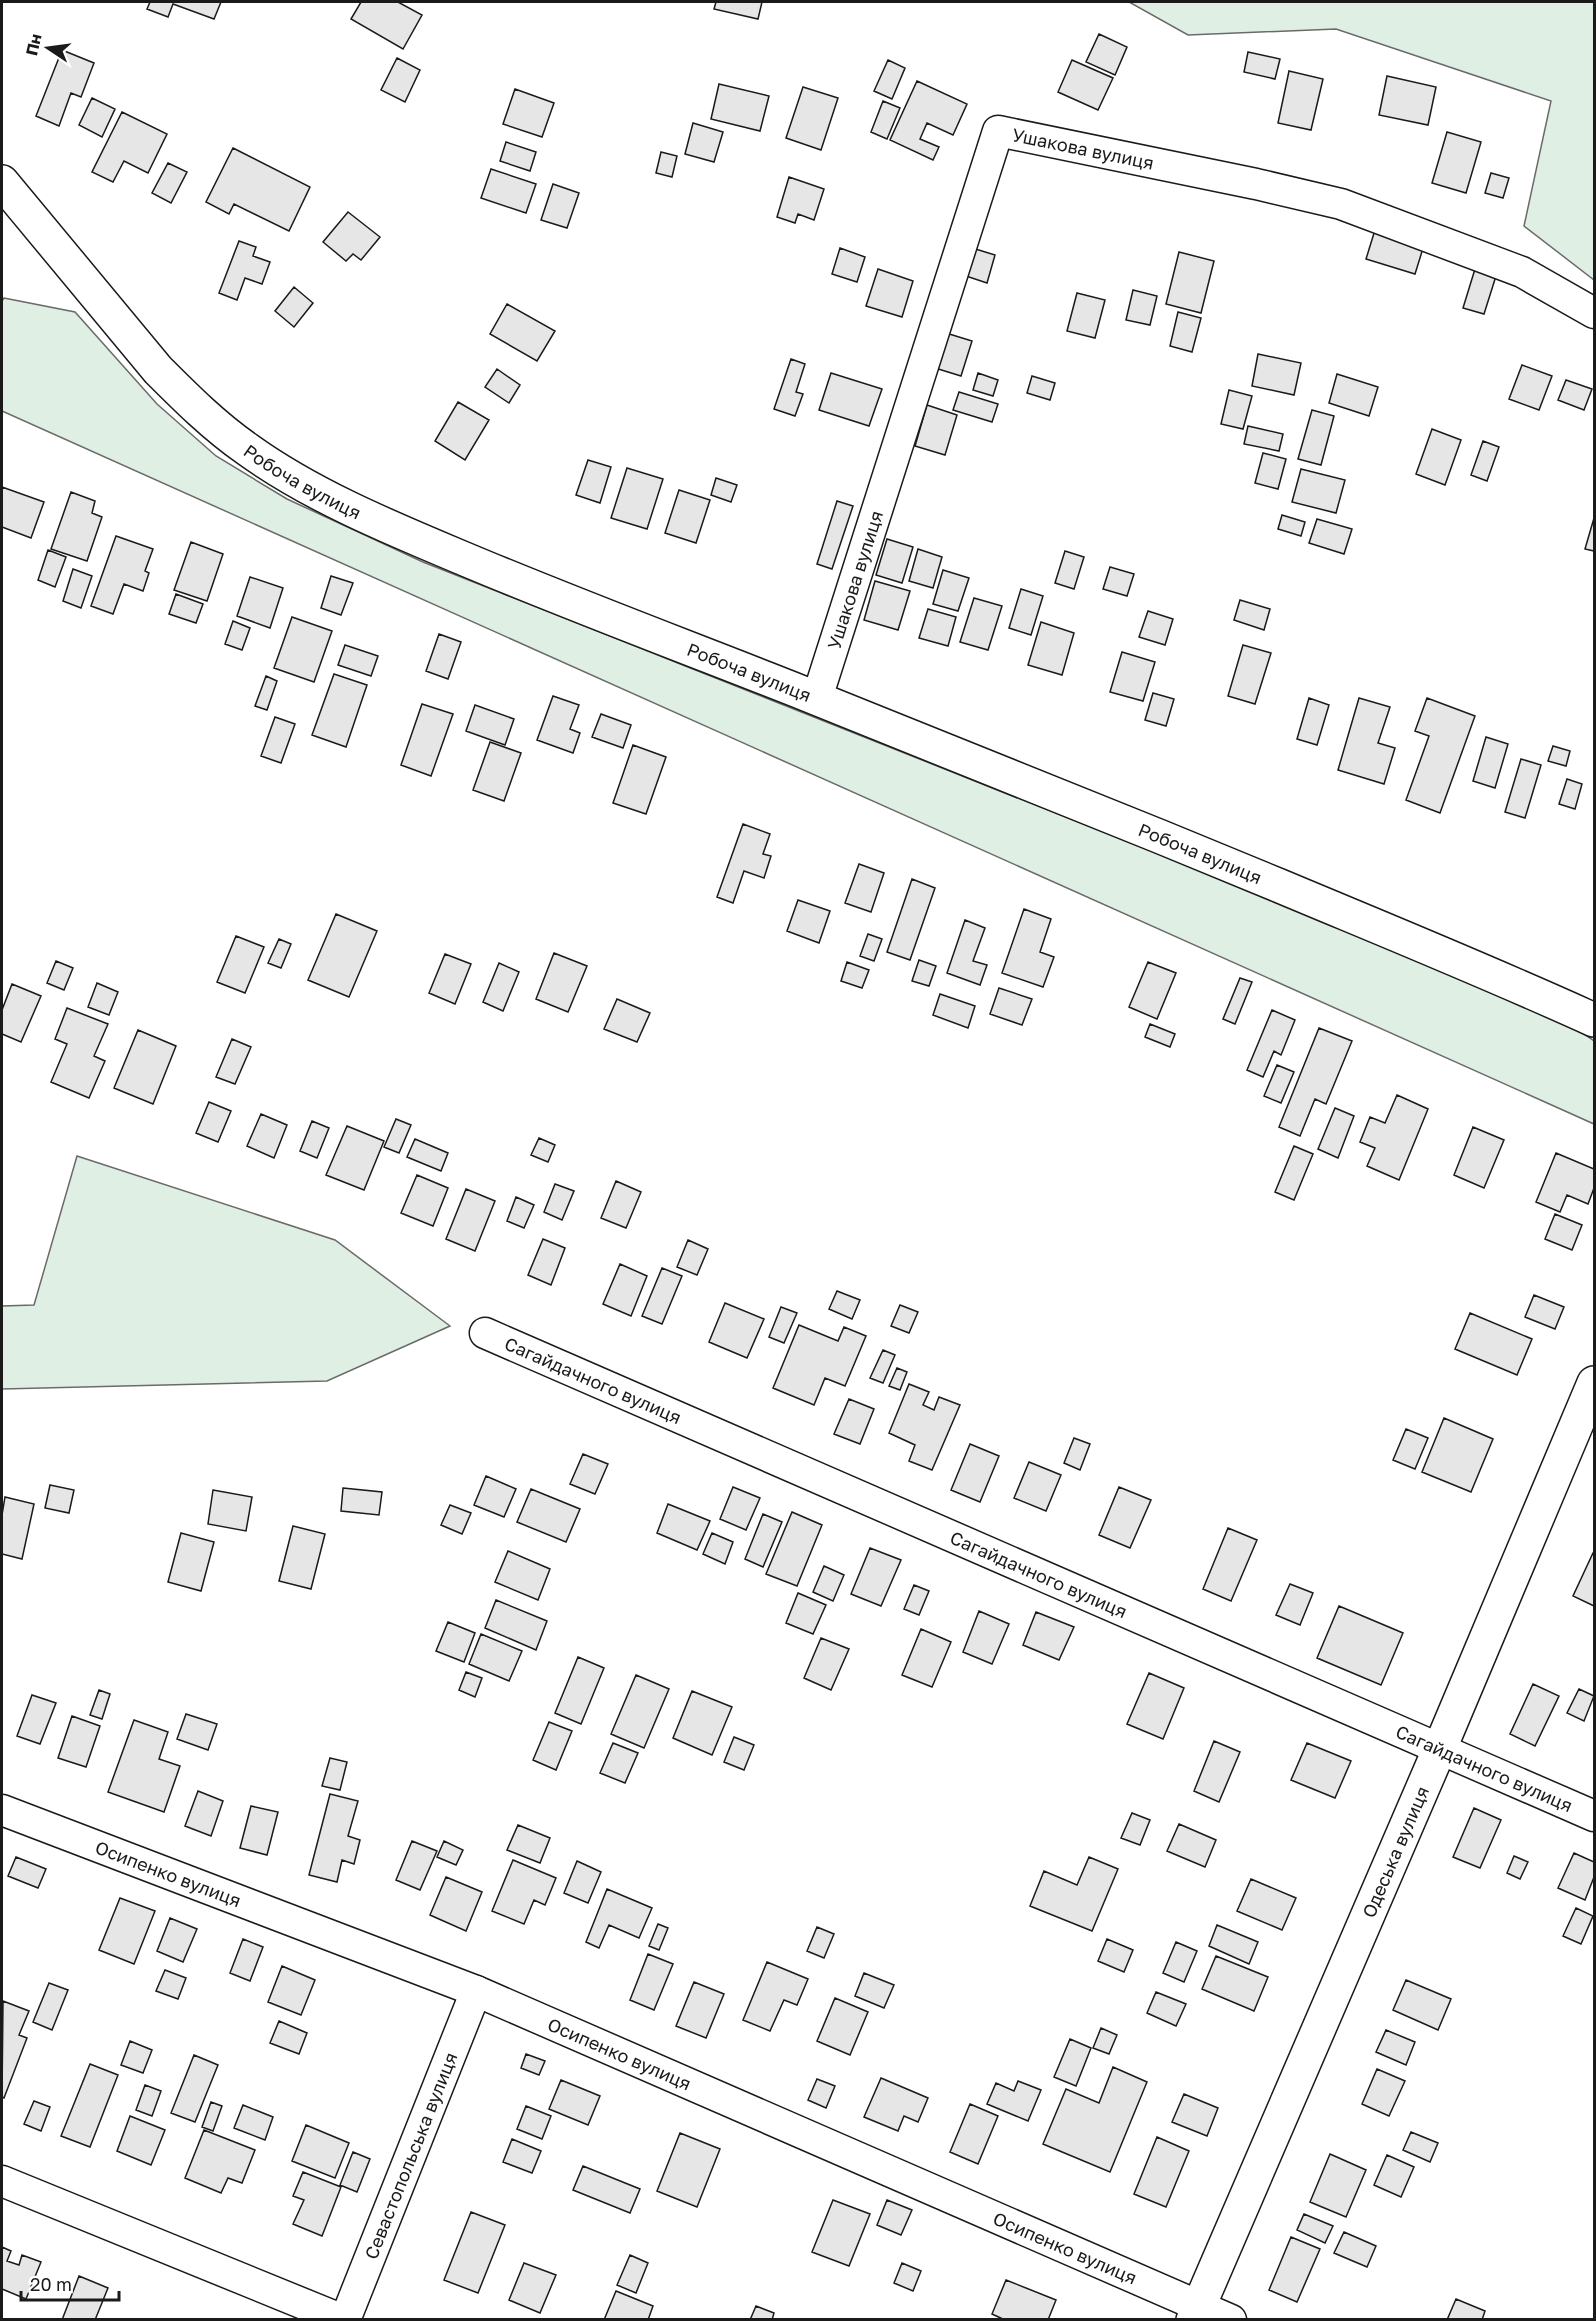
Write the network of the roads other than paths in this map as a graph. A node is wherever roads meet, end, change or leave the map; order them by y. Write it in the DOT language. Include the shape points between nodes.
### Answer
graph roads {
  1 [pos="2,182"];
  2 [pos="1594,313"];
  3 [pos="817,698"];
  4 [pos="1594,1020"];
  5 [pos="485,1333"];
  6 [pos="1594,1383"];
  7 [pos="1440,1749"];
  8 [pos="2,1810"];
  9 [pos="1594,1816"];
  10 [pos="476,1991"];
  11 [pos="2,2181"];
  12 [pos="1196,2313"];
  13 [pos="344,2319"];
  14 [pos="1231,2319"];
  1 -- 3 [label="street, Робоча вулиця" via="158,370 211,421 275,468 420,540"];
  2 -- 3 [label="street, Ушакова вулиця" via="1522,272 1341,204 998,131"];
  3 -- 4 [label="street, Робоча вулиця" via="1215,859"];
  5 -- 7 [label="street, Сагайдачного вулиця"];
  6 -- 7 [label="street, Одеська вулиця"];
  7 -- 9 [label="street, Сагайдачного вулиця"];
  7 -- 12 [label="street, Одеська вулиця"];
  8 -- 10 [label="street, Осипенко вулиця"];
  10 -- 12 [label="street, Осипенко вулиця"];
  10 -- 13 [label="street, Севастопольська вулиця"];
  11 -- 13 [label="street"];
  12 -- 14 [label="street, Осипенко вулиця"];
}
